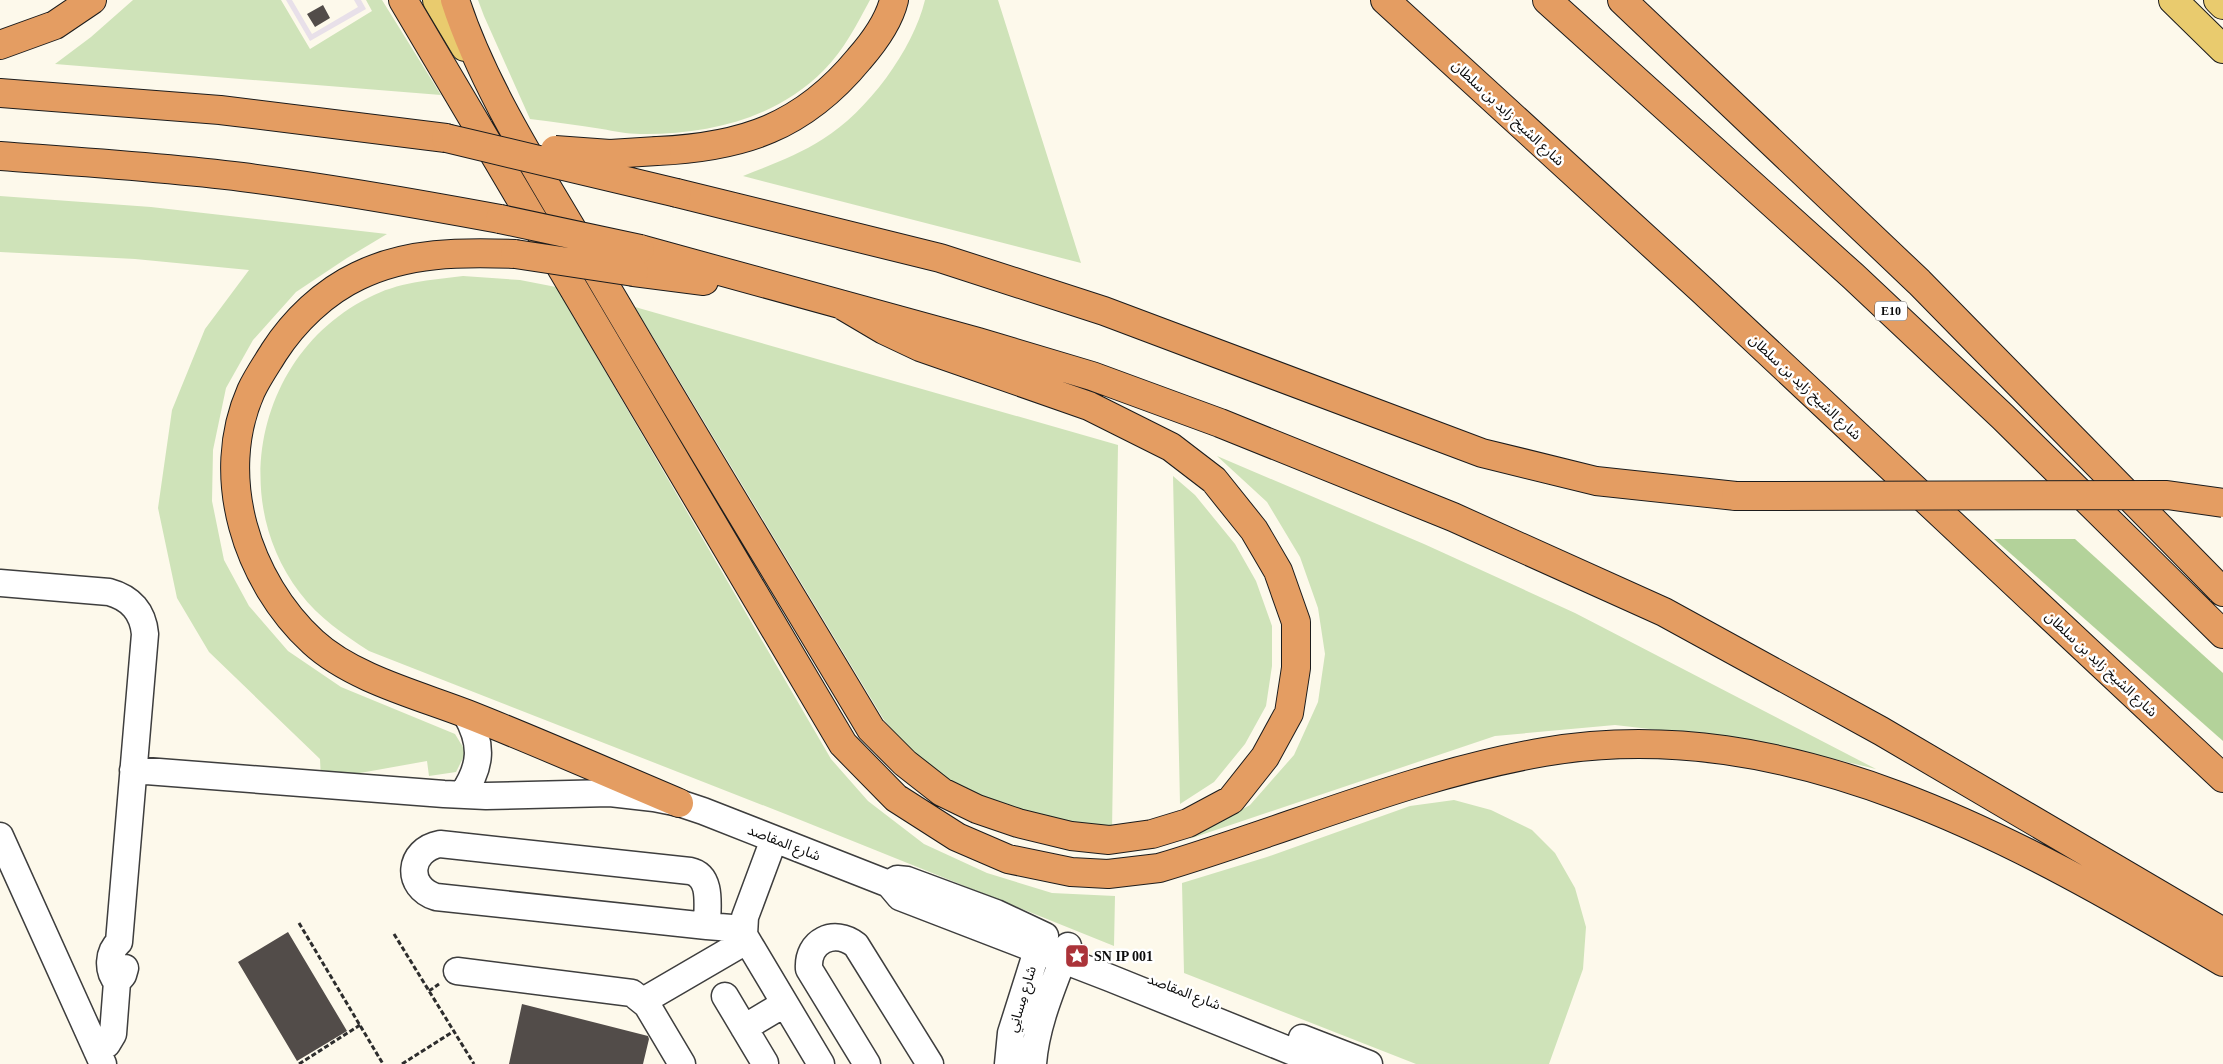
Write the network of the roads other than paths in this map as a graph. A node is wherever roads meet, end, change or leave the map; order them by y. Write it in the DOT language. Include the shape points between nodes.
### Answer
graph roads {
  1 [pos="92,0"];
  2 [pos="403,0"];
  3 [pos="437,0"];
  4 [pos="455,0"];
  5 [pos="894,0"];
  6 [pos="1385,0"];
  7 [pos="1547,0"];
  8 [pos="1622,0"];
  9 [pos="2173,0"];
  10 [pos="2218,0"];
  11 [pos="2223,5"];
  12 [pos="0,46"];
  13 [pos="2223,49"];
  14 [pos="0,93"];
  15 [pos="506,114"];
  16 [pos="446,138"];
  17 [pos="0,156"];
  18 [pos="637,261"];
  19 [pos="840,304"];
  20 [pos="2223,503"];
  21 [pos="0,583"];
  22 [pos="2223,592"];
  23 [pos="2223,634"];
  24 [pos="466,714"];
  25 [pos="133,770"];
  26 [pos="2223,778"];
  27 [pos="462,795"];
  28 [pos="679,803"];
  29 [pos="0,836"];
  30 [pos="774,839"];
  31 [pos="707,926"];
  32 [pos="2223,932"];
  33 [pos="745,935"];
  34 [pos="1039,942"];
  35 [pos="1065,953"];
  36 [pos="2223,962"];
  37 [pos="457,971"];
  38 [pos="813,976"];
  39 [pos="726,996"];
  40 [pos="643,1000"];
  41 [pos="782,1000"];
  42 [pos="744,1028"];
  43 [pos="1267,1033"];
  44 [pos="100,1057"];
  45 [pos="765,1063"];
  46 [pos="682,1064"];
  47 [pos="821,1064"];
  48 [pos="867,1064"];
  49 [pos="930,1064"];
  50 [pos="1008,1064"];
  51 [pos="1034,1064"];
  52 [pos="1323,1064"];
  53 [pos="1370,1064"];
  1 -- 12 [label="highway" via="55,25"];
  2 -- 36 [label="highway" via="843,744 896,798 956,837 1008,859 1071,872 1108,874 1159,868 1386,794 1483,765 1547,752 1635,743 1727,750 1837,774 1937,810 2040,860"];
  3 -- 15 [label="main road"];
  4 -- 15 [label="highway"];
  5 -- 16 [label="highway, bridge" via="872,44 840,83 806,109 774,127 735,142 695,149 610,154"];
  6 -- 26 [label="highway, شارع الشيخ زايد بن سلطان" via="1702,290"];
  7 -- 23 [label="highway, E10" via="1853,276"];
  8 -- 22 [label="highway" via="1919,282"];
  9 -- 13 [label="main road"];
  10 -- 11 [label="main road"];
  14 -- 16 [label="highway" via="220,110"];
  15 -- 19 [label="highway" via="611,296 871,729 905,763 942,792 978,809 1070,836 1110,840 1152,834 1188,823 1230,800 1265,758 1289,713 1296,668 1296,622 1278,571 1254,530 1214,480 1171,447 1089,406 920,347"];
  16 -- 20 [label="highway, bridge" via="940,258 1104,311 1482,453 1596,481 1736,496 2167,494"];
  17 -- 18 [label="highway, bridge" via="242,177 367,195 500,219"];
  18 -- 19 [label="highway" via="699,281 754,281"];
  18 -- 24 [label="highway, bridge" via="463,252 397,260 356,277 320,301 290,328 251,392 240,426 235,472 240,518 257,568 280,607 314,644 358,672"];
  19 -- 32 [label="highway" via="1092,376 1220,423 1454,517 1664,612 1881,731"];
  21 -- 25 [label="street" via="109,592 119,594 135,606 144,634"];
  24 -- 27 [label="street" via="478,746 472,780"];
  24 -- 28 [label="highway"];
  25 -- 27 [label="street, شارع المقاصد"];
  25 -- 44 [label="street" via="120,942 112,951 110,969 117,982 112,1034"];
  27 -- 28 [label="street, شارع المقاصد" via="610,793"];
  28 -- 30 [label="street, شارع المقاصد"];
  29 -- 44 [label="street"];
  30 -- 33 [label="street" via="745,917"];
  30 -- 34 [label="street, شارع المقاصد" via="889,884 897,879 907,880 996,912"];
  31 -- 31 [label="street" via="436,897 422,890 418,884 416,862 425,849 440,844 696,872 706,886"];
  31 -- 33 [label="street"];
  33 -- 40 [label="street"];
  33 -- 41 [label="street"];
  34 -- 35 [label="street, شارع المقاصد"];
  34 -- 50 [label="street, شارع مِسانِي" via="1011,1032"];
  35 -- 43 [label="street, شارع المقاصد"];
  35 -- 51 [label="street, شارع مِسانِي" via="1040,1024"];
  37 -- 40 [label="street" via="625,991"];
  38 -- 41 [label="street"];
  38 -- 48 [label="street"];
  38 -- 49 [label="street" via="808,962 818,943 832,936 849,939 856,945"];
  39 -- 42 [label="street"];
  40 -- 46 [label="street"];
  41 -- 42 [label="street"];
  41 -- 47 [label="street"];
  42 -- 45 [label="street"];
  43 -- 52 [label="street, شارع المقاصد"];
  43 -- 53 [label="street, شارع المقاصد"];
}
